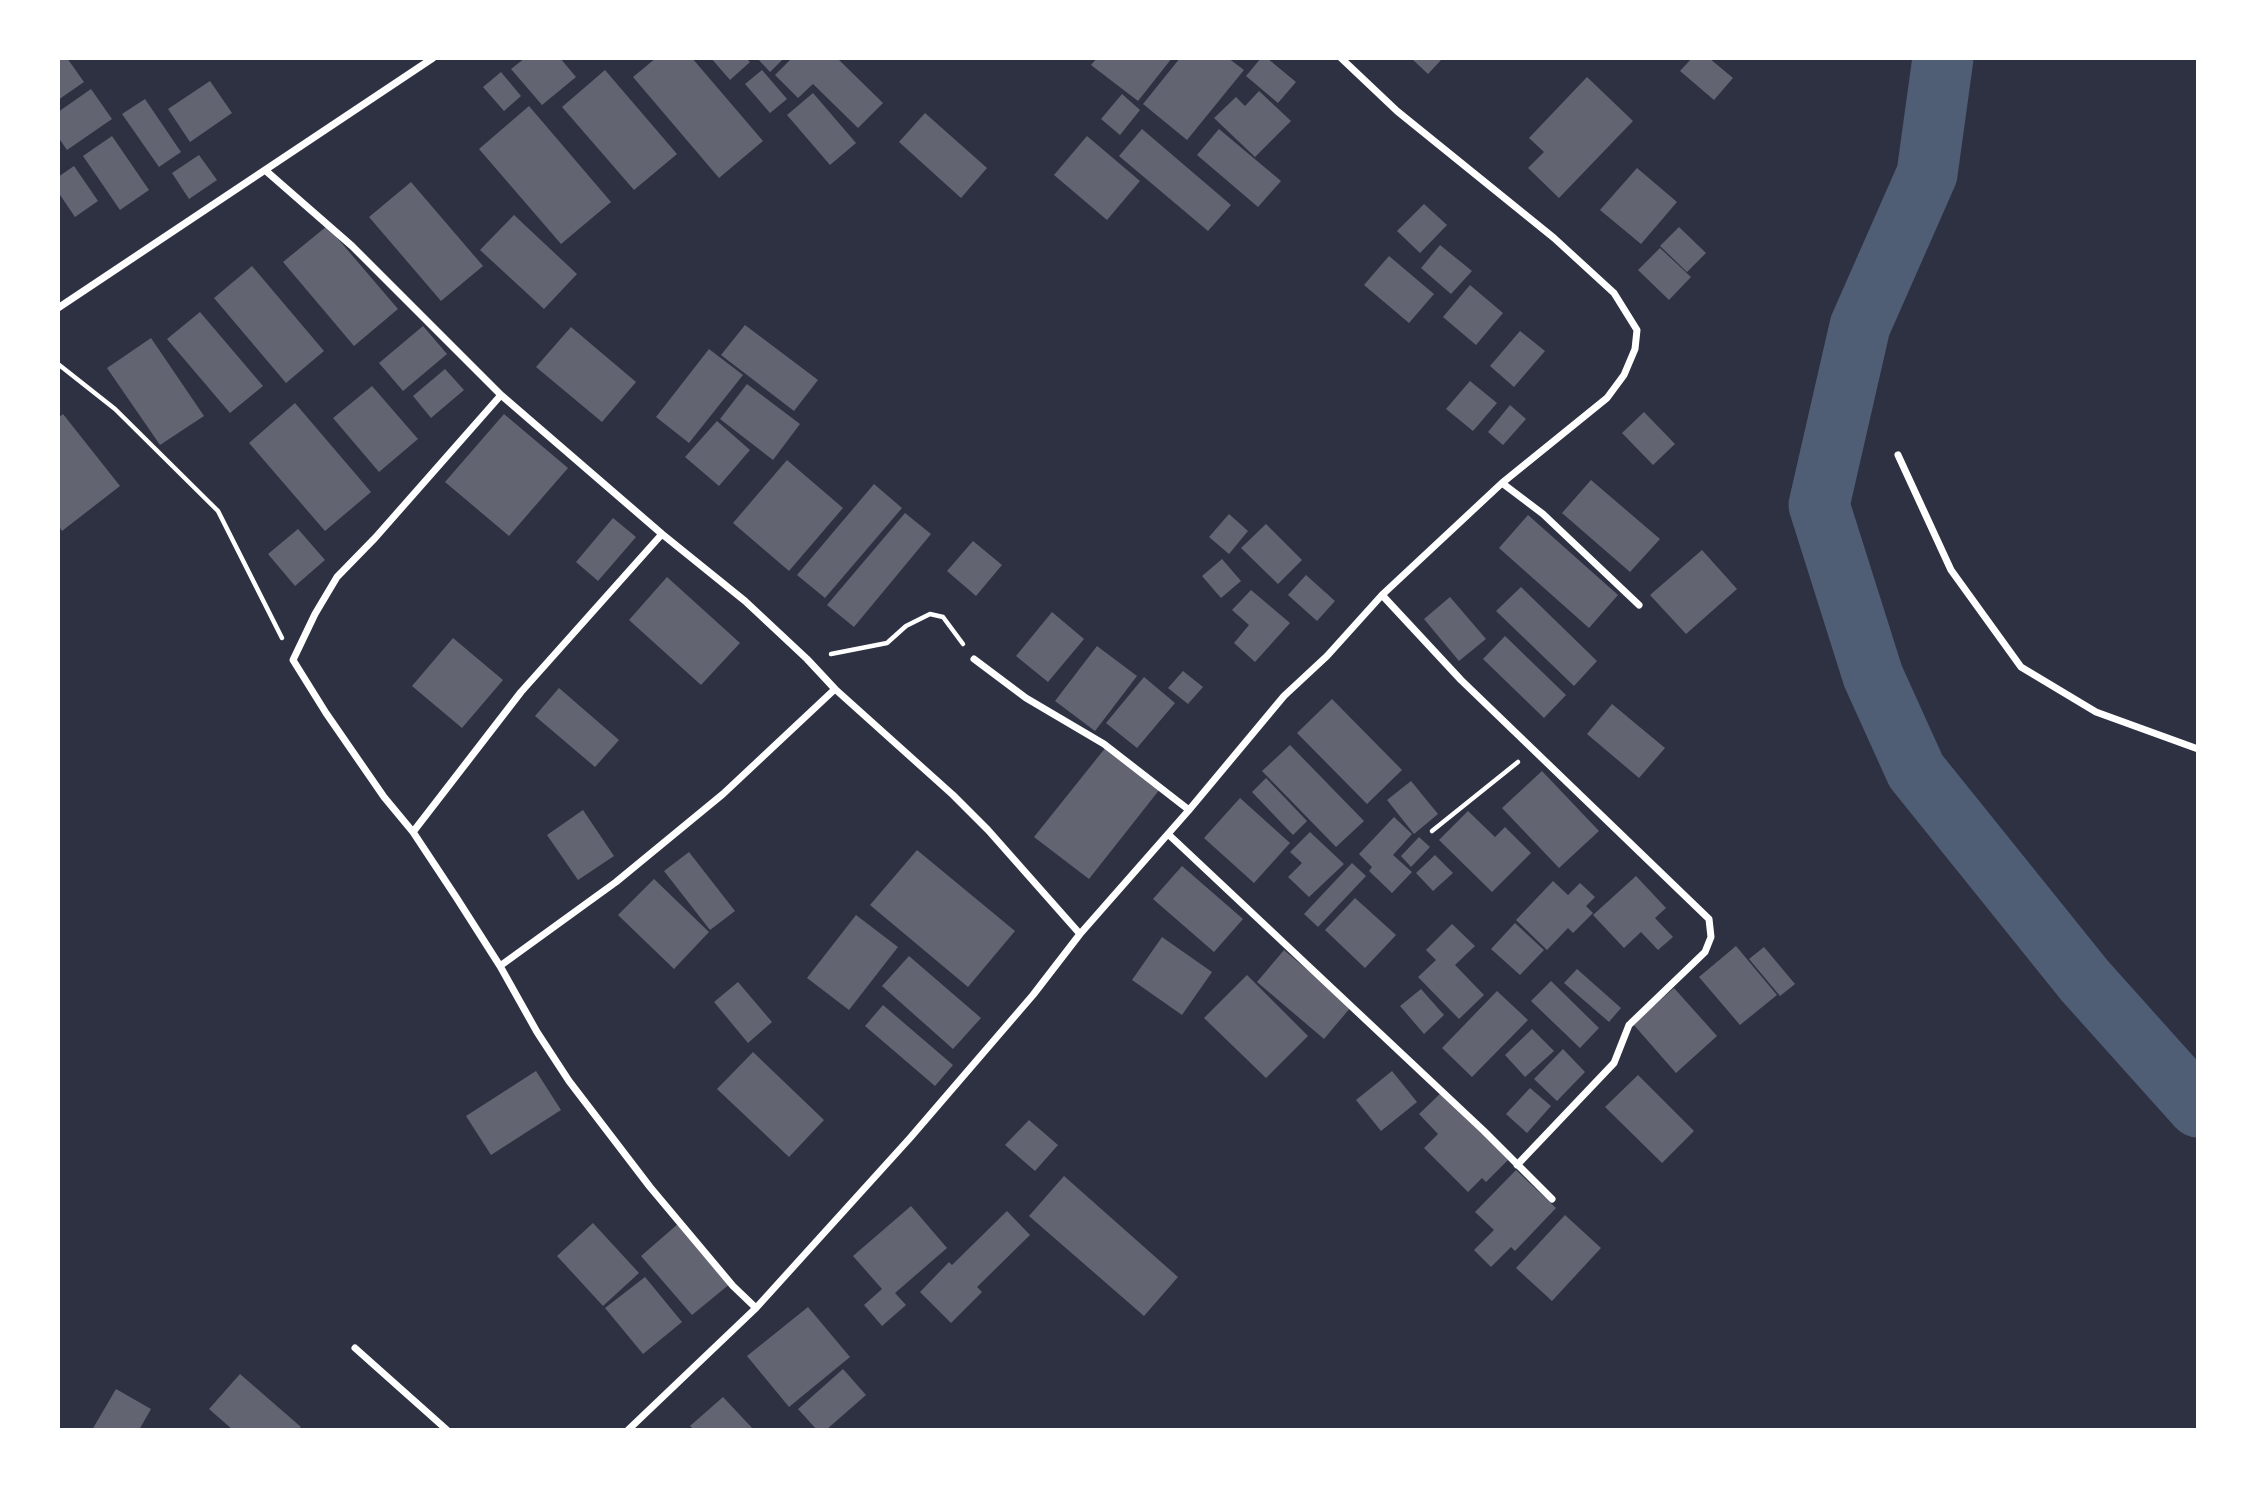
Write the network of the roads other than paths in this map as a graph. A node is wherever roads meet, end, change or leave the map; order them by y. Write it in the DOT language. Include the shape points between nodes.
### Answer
graph roads {
  1 [pos="433,58"];
  2 [pos="1340,58"];
  3 [pos="265,170"];
  4 [pos="58,308"];
  5 [pos="501,395"];
  6 [pos="1898,455"];
  7 [pos="1502,483"];
  8 [pos="662,534"];
  9 [pos="1382,595"];
  10 [pos="1639,605"];
  11 [pos="974,659"];
  12 [pos="835,690"];
  13 [pos="2198,749"];
  14 [pos="1189,810"];
  15 [pos="413,832"];
  16 [pos="1168,834"];
  17 [pos="1080,934"];
  18 [pos="500,966"];
  19 [pos="1517,1165"];
  20 [pos="1552,1199"];
  21 [pos="756,1308"];
  22 [pos="355,1348"];
  23 [pos="447,1430"];
  24 [pos="628,1430"];
  1 -- 3 [label="street"];
  2 -- 7 [label="street" via="1397,111 1554,237 1614,293 1637,330 1624,376 1607,398"];
  3 -- 4 [label="street"];
  3 -- 5 [label="street" via="352,246"];
  5 -- 8 [label="street"];
  5 -- 15 [label="street" via="337,577 293,660 384,797"];
  6 -- 13 [label="street" via="1951,570 2021,667 2096,712"];
  7 -- 9 [label="street"];
  7 -- 10 [label="street" via="1543,514"];
  8 -- 12 [label="street" via="745,601"];
  8 -- 15 [label="street" via="521,692"];
  9 -- 14 [label="street" via="1284,696"];
  9 -- 19 [label="street" via="1461,680 1709,919 1711,937 1705,952 1629,1025 1614,1063"];
  11 -- 14 [label="street" via="1026,698 1104,744"];
  12 -- 17 [label="street" via="953,795"];
  12 -- 18 [label="street" via="723,794 615,882"];
  14 -- 16 [label="street"];
  15 -- 18 [label="street"];
  16 -- 17 [label="street"];
  16 -- 19 [label="street"];
  17 -- 21 [label="street" via="910,1138"];
  18 -- 21 [label="street" via="569,1081 650,1187"];
  19 -- 20 [label="street"];
  21 -- 24 [label="street"];
  22 -- 23 [label="street"];
}
